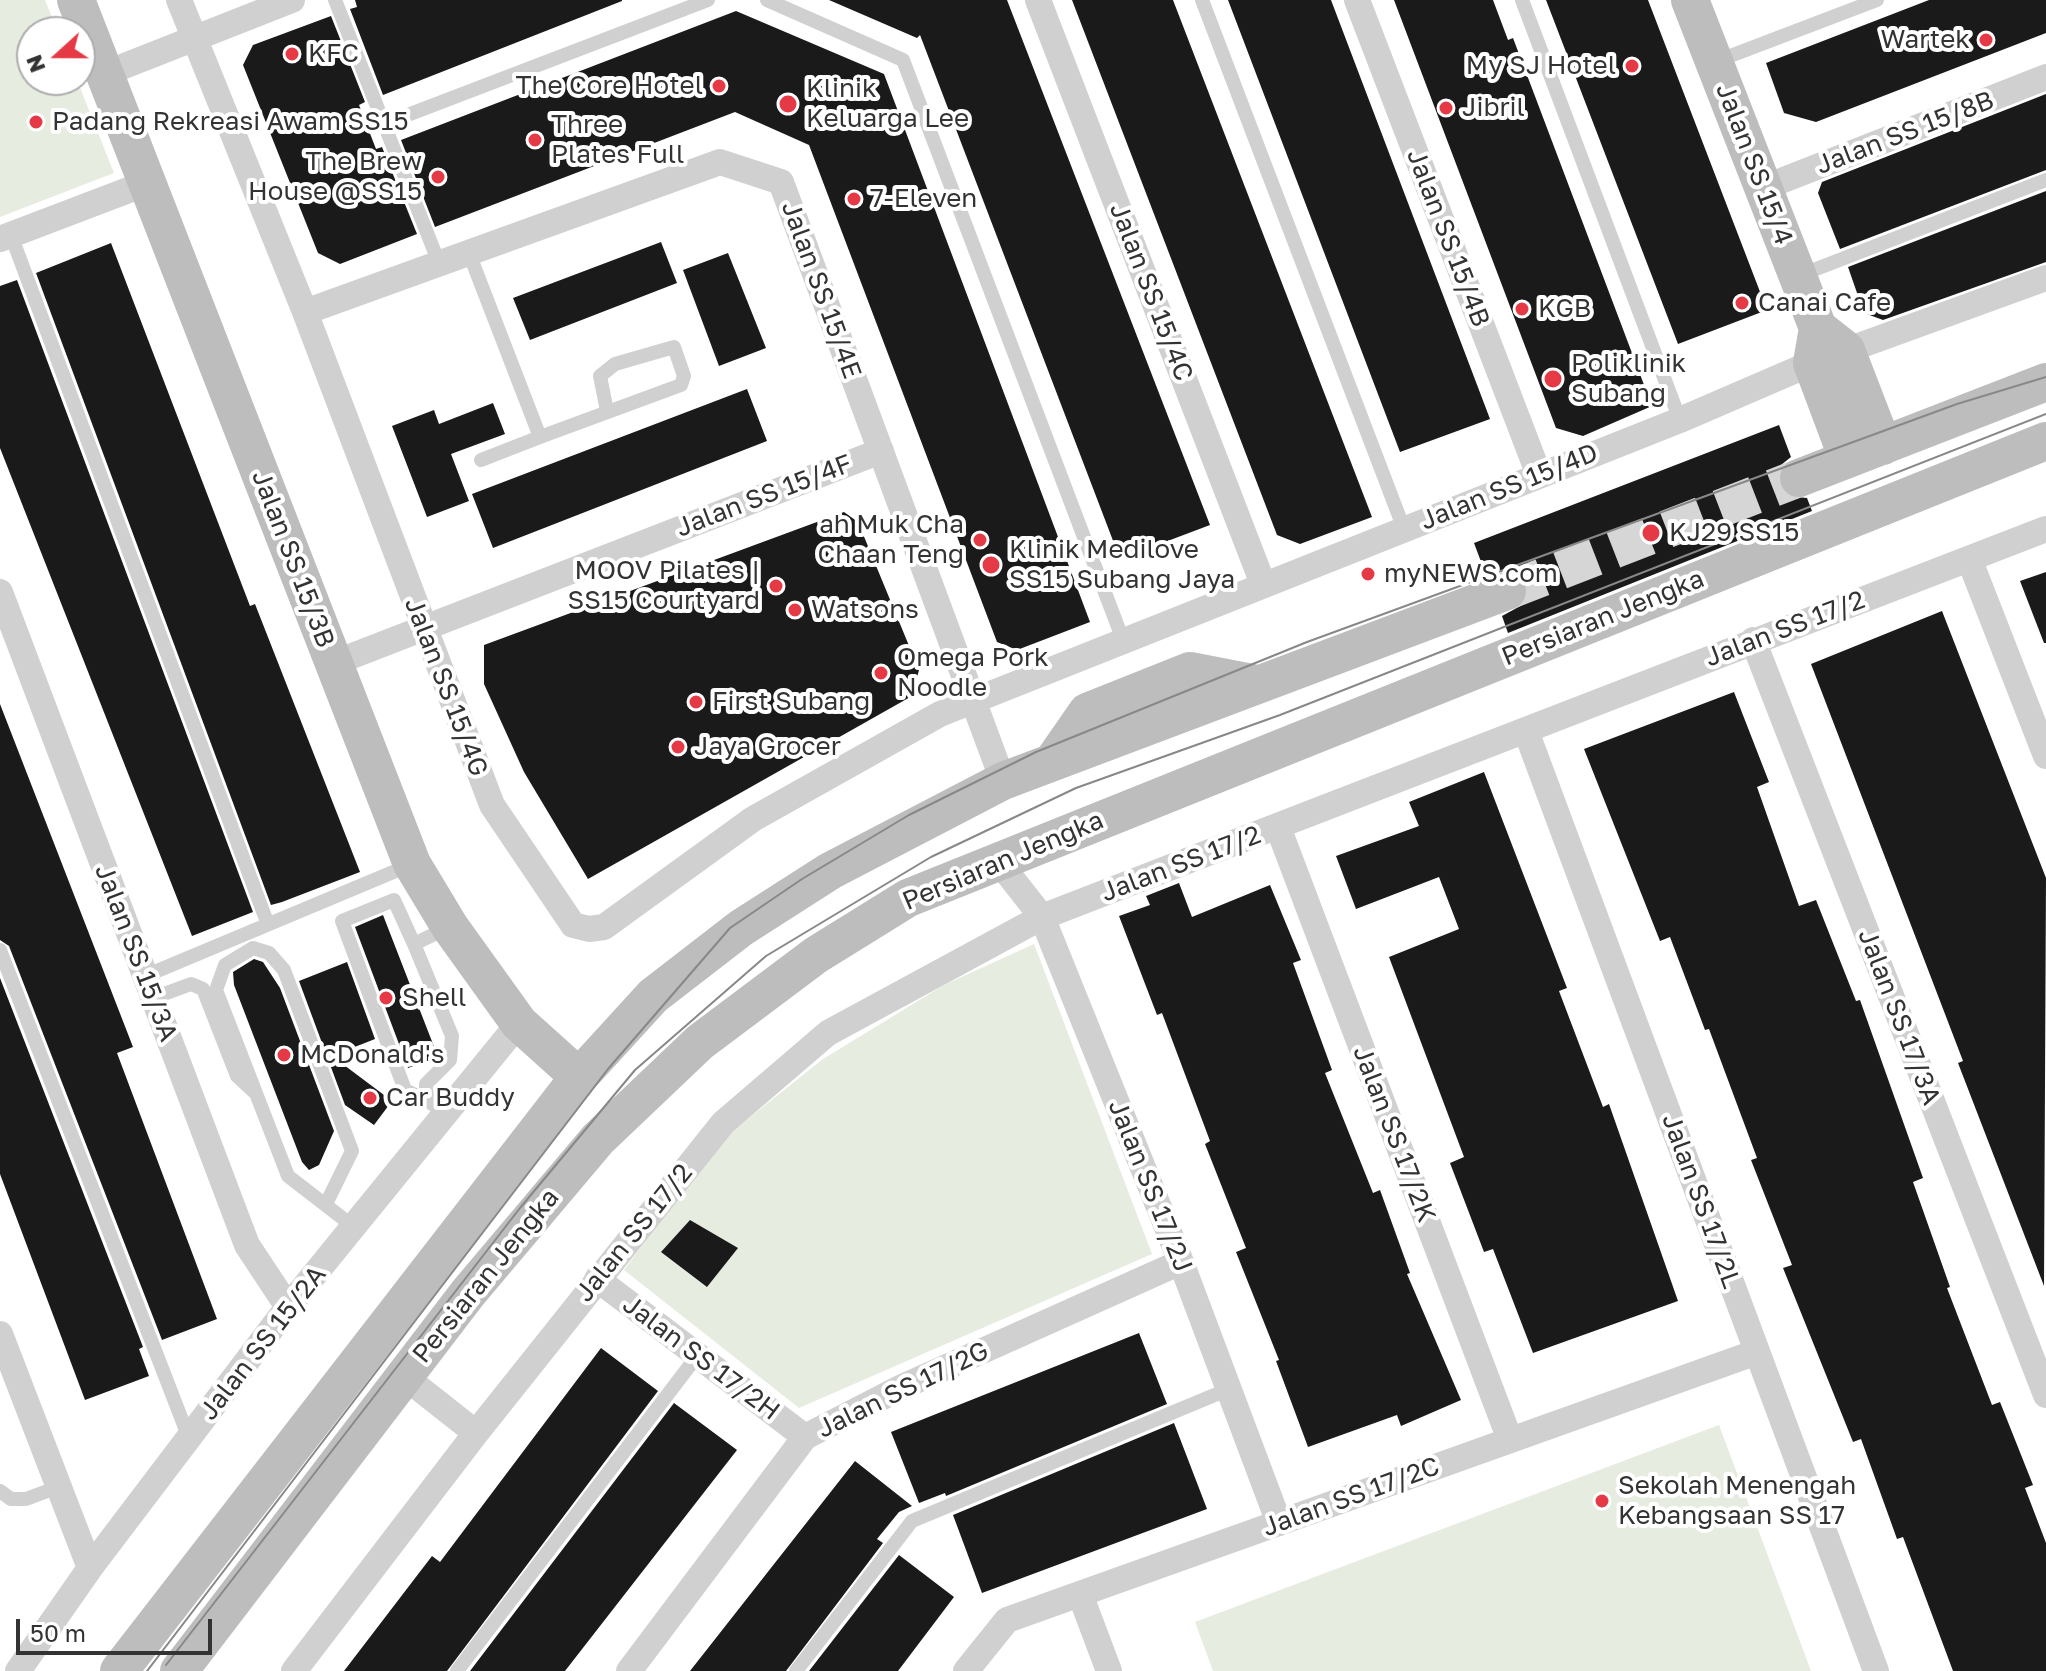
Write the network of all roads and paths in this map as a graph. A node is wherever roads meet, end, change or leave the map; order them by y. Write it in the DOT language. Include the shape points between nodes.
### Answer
graph roads {
  1 [pos="76,0"];
  2 [pos="179,0"];
  3 [pos="292,0"];
  4 [pos="335,0"];
  5 [pos="708,0"];
  6 [pos="767,0"];
  7 [pos="1038,0"];
  8 [pos="1202,0"];
  9 [pos="1357,0"];
  10 [pos="1522,0"];
  11 [pos="1690,0"];
  12 [pos="1877,0"];
  13 [pos="194,39"];
  14 [pos="1714,62"];
  15 [pos="104,74"];
  16 [pos="2046,77"];
  17 [pos="384,124"];
  18 [pos="2046,180"];
  19 [pos="147,183"];
  20 [pos="1763,188"];
  21 [pos="5,237"];
  22 [pos="469,253"];
  23 [pos="439,263"];
  24 [pos="1797,276"];
  25 [pos="2046,278"];
  26 [pos="305,312"];
  27 [pos="1825,347"];
  28 [pos="2046,382"];
  29 [pos="607,411"];
  30 [pos="1680,420"];
  31 [pos="540,437"];
  32 [pos="2046,441"];
  33 [pos="1883,446"];
  34 [pos="881,451"];
  35 [pos="1848,459"];
  36 [pos="481,460"];
  37 [pos="1539,475"];
  38 [pos="1799,478"];
  39 [pos="1404,529"];
  40 [pos="2046,529"];
  41 [pos="1970,561"];
  42 [pos="1263,584"];
  43 [pos="1507,591"];
  44 [pos="0,592"];
  45 [pos="423,628"];
  46 [pos="1123,640"];
  47 [pos="1753,640"];
  48 [pos="334,663"];
  49 [pos="973,700"];
  50 [pos="1526,731"];
  51 [pos="2046,756"];
  52 [pos="1003,781"];
  53 [pos="1278,827"];
  54 [pos="998,861"];
  55 [pos="412,864"];
  56 [pos="1042,917"];
  57 [pos="267,922"];
  58 [pos="450,927"];
  59 [pos="414,944"];
  60 [pos="0,950"];
  61 [pos="149,987"];
  62 [pos="519,1023"];
  63 [pos="579,1077"];
  64 [pos="256,1094"];
  65 [pos="438,1109"];
  66 [pos="326,1204"];
  67 [pos="354,1227"];
  68 [pos="1181,1262"];
  69 [pos="597,1279"];
  70 [pos="288,1307"];
  71 [pos="0,1334"];
  72 [pos="1757,1352"];
  73 [pos="697,1356"];
  74 [pos="405,1377"];
  75 [pos="1229,1389"];
  76 [pos="2046,1395"];
  77 [pos="476,1433"];
  78 [pos="805,1437"];
  79 [pos="189,1438"];
  80 [pos="1510,1440"];
  81 [pos="58,1487"];
  82 [pos="0,1491"];
  83 [pos="1279,1523"];
  84 [pos="90,1568"];
  85 [pos="1080,1594"];
  86 [pos="18,1671"];
  87 [pos="119,1671"];
  88 [pos="179,1671"];
  89 [pos="294,1671"];
  90 [pos="457,1671"];
  91 [pos="629,1671"];
  92 [pos="796,1671"];
  93 [pos="966,1671"];
  94 [pos="1109,1671"];
  95 [pos="1876,1671"];
  1 -- 15 [label="main road, Jalan SS 15/3B"];
  2 -- 13 [label="street, Jalan SS 15/4G"];
  3 -- 13 [label="street"];
  4 -- 17 [label="lane"];
  5 -- 17 [label="lane"];
  6 -- 46 [label="lane" via="903,60"];
  7 -- 42 [label="street, Jalan SS 15/4C"];
  8 -- 39 [label="lane"];
  9 -- 37 [label="street, Jalan SS 15/4B"];
  10 -- 30 [label="lane"];
  11 -- 14 [label="main road, Jalan SS 15/4"];
  12 -- 14 [label="lane"];
  13 -- 15 [label="street"];
  13 -- 26 [label="street, Jalan SS 15/4G"];
  14 -- 20 [label="main road, Jalan SS 15/4"];
  15 -- 19 [label="main road, Jalan SS 15/3B"];
  16 -- 20 [label="street, Jalan SS 15/8B"];
  17 -- 23 [label="lane"];
  18 -- 24 [label="lane"];
  19 -- 21 [label="street"];
  19 -- 48 [label="main road, Jalan SS 15/3B"];
  20 -- 24 [label="main road, Jalan SS 15/4"];
  21 -- 57 [label="lane"];
  22 -- 23 [label="street, Jalan SS 15/4E"];
  22 -- 31 [label="lane"];
  22 -- 34 [label="street, Jalan SS 15/4E" via="720,162 781,182"];
  23 -- 26 [label="street, Jalan SS 15/4E"];
  24 -- 27 [label="main road, Jalan SS 15/4"];
  25 -- 27 [label="street, Jalan SS 15/4D"];
  26 -- 45 [label="street, Jalan SS 15/4G"];
  27 -- 30 [label="street, Jalan SS 15/4D"];
  27 -- 33 [label="main road, Jalan SS 15/4"];
  27 -- 35 [label="main road, Jalan SS 15/4"];
  28 -- 33 [label="main road"];
  29 -- 29 [label="lane" via="681,385 684,376 674,347 615,364 600,376"];
  29 -- 31 [label="lane"];
  30 -- 37 [label="street, Jalan SS 15/4D"];
  31 -- 36 [label="lane"];
  32 -- 54 [label="main road, Persiaran Jengka"];
  33 -- 35 [label="main road"];
  34 -- 45 [label="street, Jalan SS 15/4F"];
  34 -- 49 [label="street, Jalan SS 15/4E"];
  35 -- 38 [label="main road"];
  37 -- 39 [label="street, Jalan SS 15/4D"];
  39 -- 42 [label="street, Jalan SS 15/4D"];
  40 -- 41 [label="street, Jalan SS 17/2"];
  41 -- 47 [label="street, Jalan SS 17/2"];
  41 -- 51 [label="street"];
  42 -- 46 [label="street, Jalan SS 15/4D"];
  43 -- 52 [label="main road, Persiaran Jengka" via="1257,684 1190,671 1087,712 1053,761"];
  44 -- 61 [label="street, Jalan SS 15/3A"];
  45 -- 48 [label="street, Jalan SS 15/4F"];
  45 -- 49 [label="street, Jalan SS 15/4G" via="492,805 573,925 589,929 604,927 627,912 753,819"];
  46 -- 49 [label="street, Jalan SS 15/4D"];
  47 -- 50 [label="street, Jalan SS 17/2"];
  47 -- 76 [label="street, Jalan SS 17/3A"];
  48 -- 55 [label="main road, Jalan SS 15/3B"];
  49 -- 52 [label="street, Jalan SS 15/4E"];
  50 -- 53 [label="street, Jalan SS 17/2"];
  50 -- 72 [label="street, Jalan SS 17/2L"];
  52 -- 63 [label="main road, Persiaran Jengka" via="830,871 741,928 653,996"];
  53 -- 56 [label="street, Jalan SS 17/2"];
  53 -- 80 [label="street, Jalan SS 17/2K"];
  54 -- 56 [label="street, Jalan SS 17/2J"];
  54 -- 74 [label="main road, Persiaran Jengka" via="908,898 816,955 700,1042 598,1139"];
  55 -- 57 [label="lane"];
  55 -- 58 [label="main road, Jalan SS 15/3B"];
  56 -- 68 [label="street, Jalan SS 17/2J"];
  56 -- 69 [label="street, Jalan SS 17/2" via="828,1033 723,1123"];
  57 -- 61 [label="lane"];
  58 -- 59 [label="lane"];
  58 -- 62 [label="main road, Jalan SS 15/3B"];
  59 -- 65 [label="lane" via="452,1036 450,1060 426,1084"];
  59 -- 65 [label="lane" via="394,900 342,921 405,1090"];
  60 -- 79 [label="lane"];
  61 -- 64 [label="lane" via="191,984 203,989 237,1076"];
  61 -- 70 [label="street, Jalan SS 15/3A" via="247,1245"];
  62 -- 63 [label="main road, Jalan SS 15/3B"];
  62 -- 65 [label="street, Jalan SS 15/2A"];
  63 -- 87 [label="main road, Persiaran Jengka"];
  64 -- 66 [label="lane" via="288,1176"];
  64 -- 66 [label="lane" via="216,990 225,965 253,948 269,953 284,970 352,1151"];
  65 -- 67 [label="street, Jalan SS 15/2A"];
  66 -- 67 [label="lane"];
  67 -- 70 [label="street, Jalan SS 15/2A"];
  68 -- 75 [label="street, Jalan SS 17/2J"];
  68 -- 78 [label="street, Jalan SS 17/2G" via="902,1387"];
  69 -- 73 [label="street, Jalan SS 17/2H"];
  69 -- 77 [label="street, Jalan SS 17/2"];
  70 -- 79 [label="street, Jalan SS 15/2A"];
  71 -- 81 [label="street"];
  72 -- 80 [label="street, Jalan SS 17/2C"];
  72 -- 95 [label="street, Jalan SS 17/2L"];
  73 -- 78 [label="street, Jalan SS 17/2H"];
  73 -- 90 [label="lane"];
  74 -- 77 [label="street"];
  74 -- 88 [label="main road, Persiaran Jengka"];
  75 -- 83 [label="street, Jalan SS 17/2J"];
  75 -- 92 [label="lane" via="912,1521"];
  77 -- 89 [label="street, Jalan SS 17/2"];
  78 -- 91 [label="street, Jalan SS 17/2G"];
  79 -- 84 [label="street, Jalan SS 15/2A"];
  80 -- 83 [label="street, Jalan SS 17/2C"];
  81 -- 82 [label="lane" via="26,1499 11,1499"];
  81 -- 84 [label="street"];
  83 -- 85 [label="street, Jalan SS 17/2C"];
  84 -- 86 [label="street, Jalan SS 15/2A"];
  85 -- 93 [label="street, Jalan SS 17/2C" via="1007,1620"];
  85 -- 94 [label="street"];
}
